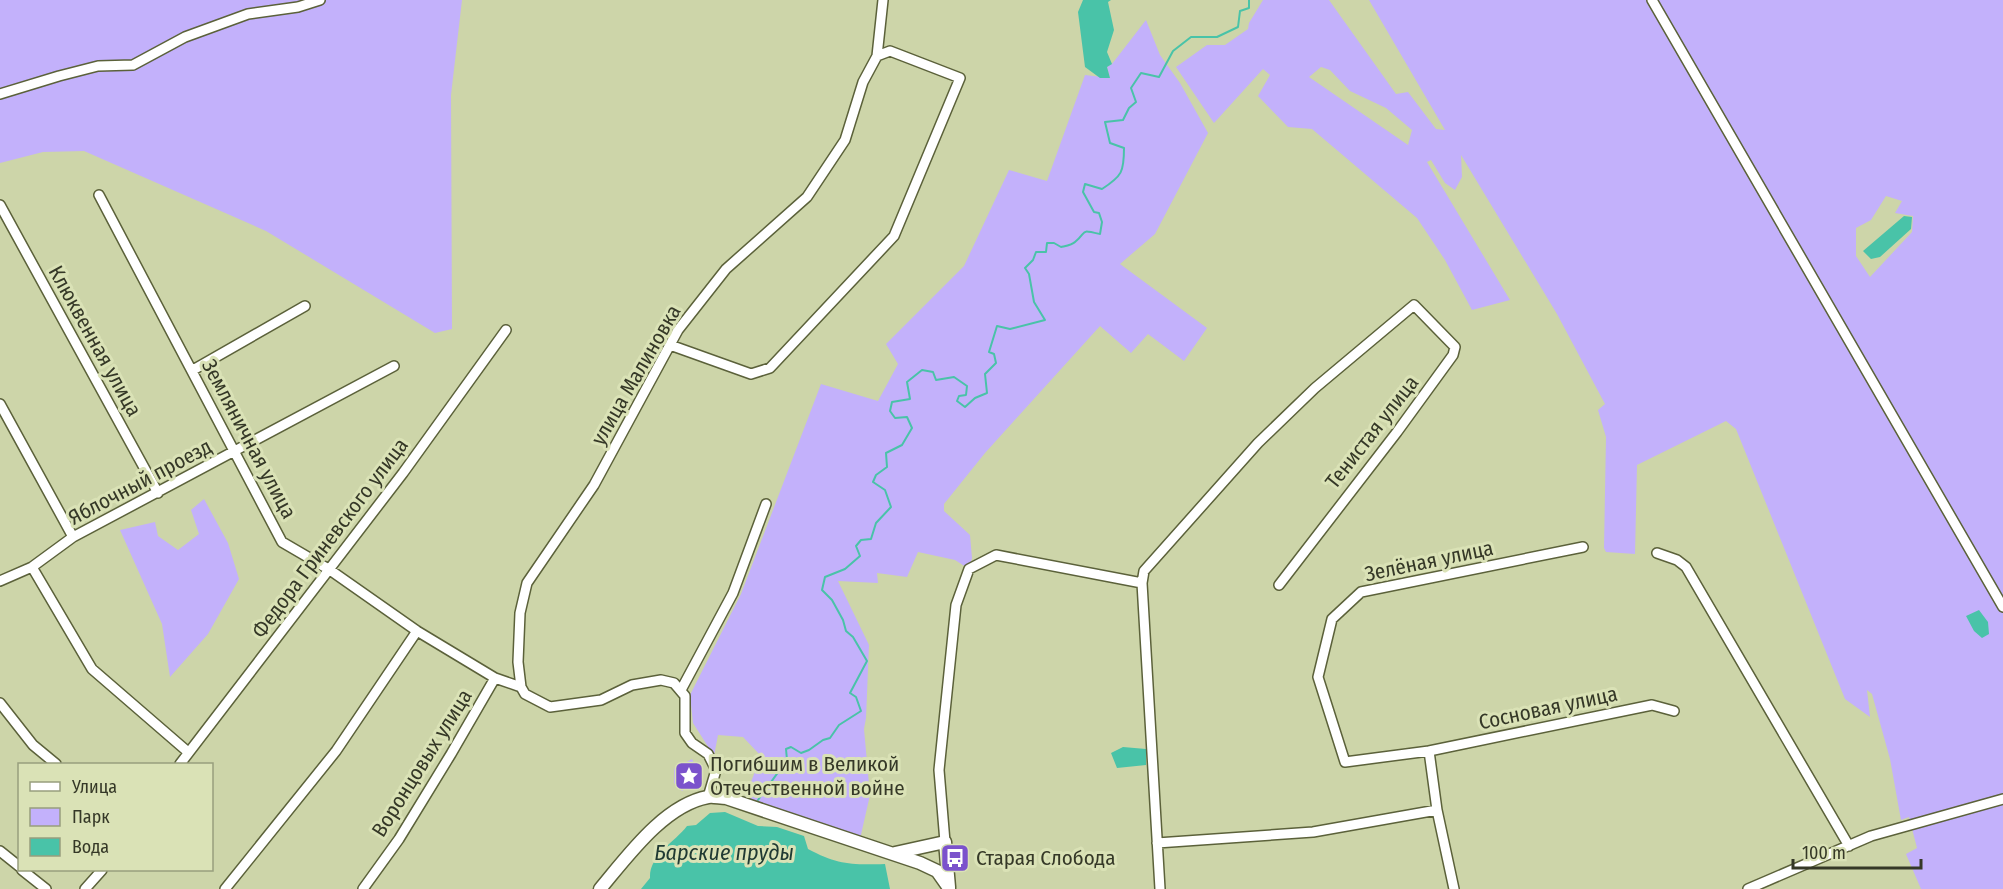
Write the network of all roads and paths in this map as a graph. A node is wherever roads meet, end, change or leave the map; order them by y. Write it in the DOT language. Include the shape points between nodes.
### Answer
graph roads {
  1 [pos="320,0"];
  2 [pos="883,0"];
  3 [pos="1652,0"];
  4 [pos="877,56"];
  5 [pos="0,94"];
  6 [pos="99,195"];
  7 [pos="0,205"];
  8 [pos="305,306"];
  9 [pos="506,330"];
  10 [pos="670,345"];
  11 [pos="394,366"];
  12 [pos="193,370"];
  13 [pos="0,404"];
  14 [pos="235,451"];
  15 [pos="158,493"];
  16 [pos="766,504"];
  17 [pos="74,537"];
  18 [pos="1583,547"];
  19 [pos="1657,553"];
  20 [pos="32,567"];
  21 [pos="330,570"];
  22 [pos="0,581"];
  23 [pos="1142,583"];
  24 [pos="1279,585"];
  25 [pos="2003,607"];
  26 [pos="417,631"];
  27 [pos="495,678"];
  28 [pos="520,687"];
  29 [pos="681,690"];
  30 [pos="0,703"];
  31 [pos="1674,711"];
  32 [pos="1429,751"];
  33 [pos="188,752"];
  34 [pos="54,763"];
  35 [pos="181,763"];
  36 [pos="708,797"];
  37 [pos="2003,799"];
  38 [pos="1437,810"];
  39 [pos="945,842"];
  40 [pos="1157,843"];
  41 [pos="1849,846"];
  42 [pos="0,851"];
  43 [pos="895,853"];
  44 [pos="18,866"];
  45 [pos="942,868"];
  46 [pos="25,871"];
  47 [pos="101,871"];
  48 [pos="46,889"];
  49 [pos="85,889"];
  50 [pos="225,889"];
  51 [pos="363,889"];
  52 [pos="600,889"];
  53 [pos="949,889"];
  54 [pos="1160,889"];
  55 [pos="1454,889"];
  56 [pos="1749,889"];
  1 -- 5 [label="street" via="298,8 248,14 185,37 133,65 98,66"];
  2 -- 4 [label="street"];
  3 -- 25 [label="street"];
  4 -- 10 [label="street, улица Малиновка" via="863,82 845,140 807,197 726,269"];
  4 -- 10 [label="street" via="890,51 960,78 894,237 770,368 751,374"];
  6 -- 12 [label="street, Земляничная улица"];
  7 -- 15 [label="street, Клюквенная улица"];
  8 -- 12 [label="street"];
  9 -- 21 [label="street, Федора Гриневского улица"];
  10 -- 28 [label="street, улица Малиновка" via="594,485 527,584 520,613"];
  11 -- 14 [label="street, Яблочный проезд"];
  12 -- 14 [label="street, Земляничная улица"];
  13 -- 17 [label="street"];
  14 -- 15 [label="street, Яблочный проезд"];
  14 -- 21 [label="street, Земляничная улица" via="282,542"];
  15 -- 17 [label="street, Яблочный проезд"];
  16 -- 29 [label="street" via="733,593"];
  17 -- 20 [label="street, Яблочный проезд"];
  18 -- 32 [label="street, Зелёная улица" via="1361,592 1332,619 1318,677 1345,762"];
  19 -- 41 [label="street" via="1686,567"];
  20 -- 22 [label="street, Яблочный проезд"];
  20 -- 33 [label="street" via="92,669"];
  21 -- 26 [label="street, Земляничная улица"];
  21 -- 33 [label="street, Федора Гриневского улица"];
  23 -- 24 [label="street, Тенистая улица" via="1144,571 1258,443 1315,388 1414,305 1455,347 1453,355"];
  23 -- 39 [label="street" via="996,555 969,569 956,605 939,770"];
  23 -- 40 [label="street"];
  26 -- 27 [label="street, Земляничная улица"];
  26 -- 50 [label="street" via="336,751"];
  27 -- 28 [label="street, Воронцовых улица"];
  27 -- 51 [label="street, Воронцовых улица" via="399,839"];
  28 -- 29 [label="street, Воронцовых улица" via="531,699 550,707 601,700 632,686 661,680"];
  29 -- 36 [label="street" via="685,696 685,733 708,754 716,770"];
  30 -- 34 [label="street" via="33,745"];
  31 -- 32 [label="street, Сосновая улица" via="1652,705"];
  32 -- 38 [label="street"];
  33 -- 35 [label="street, Федора Гриневского улица"];
  36 -- 43 [label="street" via="726,798"];
  36 -- 52 [label="street" via="681,807 643,836"];
  37 -- 41 [label="street" via="1896,827"];
  38 -- 40 [label="street" via="1313,832"];
  38 -- 55 [label="street"];
  39 -- 43 [label="street"];
  39 -- 45 [label="street"];
  40 -- 54 [label="street"];
  41 -- 56 [label="street"];
  42 -- 44 [label="street"];
  43 -- 45 [label="street"];
  45 -- 53 [label="street"];
  46 -- 48 [label="street"];
  47 -- 49 [label="street"];
}
